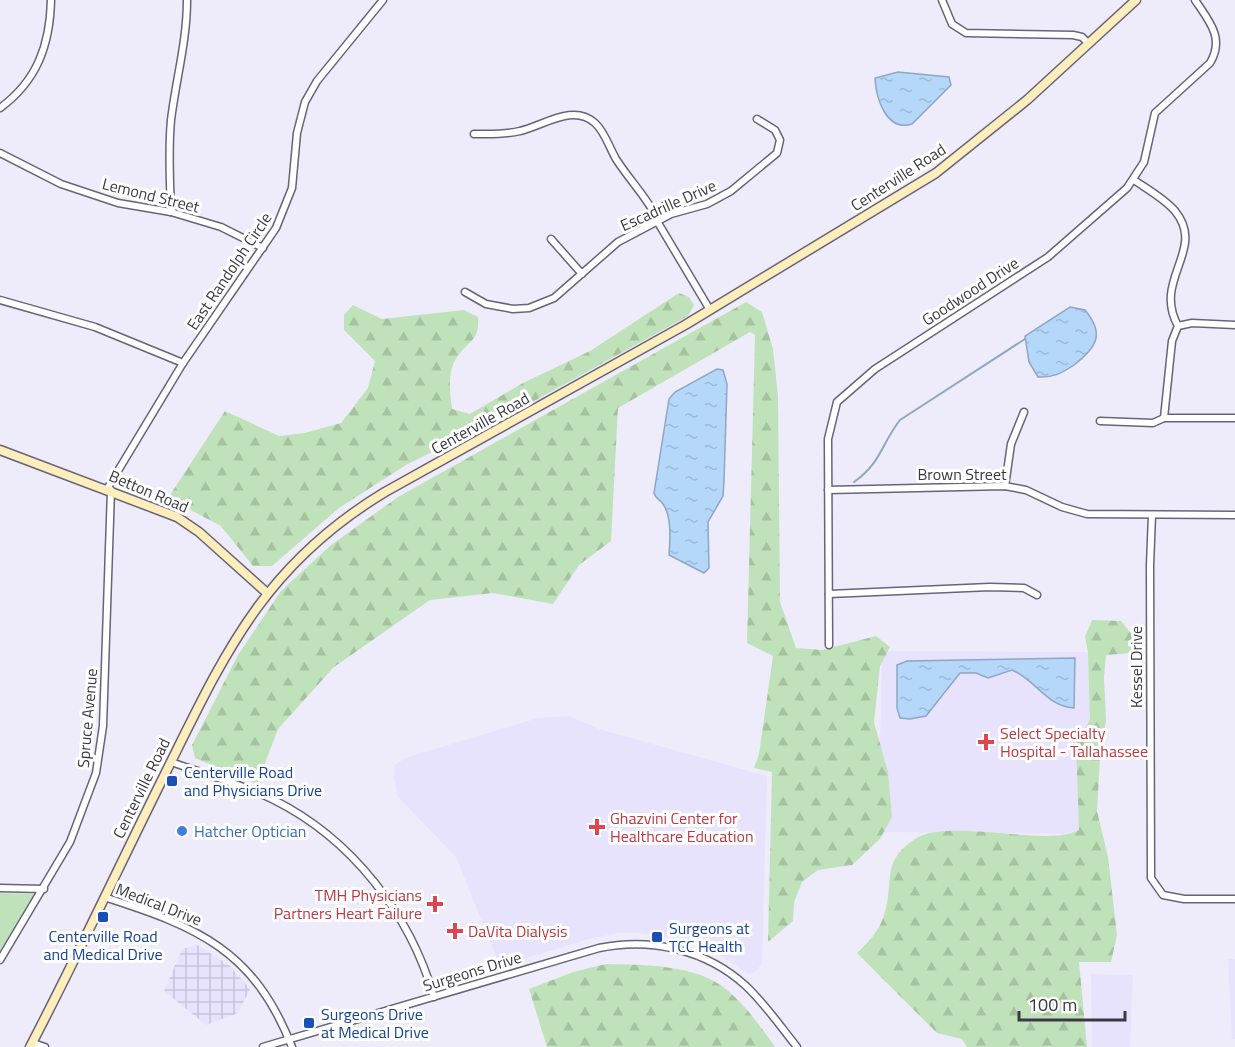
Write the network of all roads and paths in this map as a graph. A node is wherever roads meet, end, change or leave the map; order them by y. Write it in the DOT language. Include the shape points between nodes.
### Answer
graph roads {
  1 [pos="51,0"];
  2 [pos="187,0"];
  3 [pos="382,0"];
  4 [pos="942,0"];
  5 [pos="1137,0"];
  6 [pos="1195,0"];
  7 [pos="1089,44"];
  8 [pos="0,108"];
  9 [pos="757,119"];
  10 [pos="474,134"];
  11 [pos="0,153"];
  12 [pos="1134,180"];
  13 [pos="171,212"];
  14 [pos="657,221"];
  15 [pos="551,239"];
  16 [pos="263,248"];
  17 [pos="582,274"];
  18 [pos="465,292"];
  19 [pos="0,300"];
  20 [pos="710,310"];
  21 [pos="1178,326"];
  22 [pos="1235,326"];
  23 [pos="183,363"];
  24 [pos="1024,412"];
  25 [pos="1164,418"];
  26 [pos="1235,418"];
  27 [pos="1100,421"];
  28 [pos="0,450"];
  29 [pos="1005,486"];
  30 [pos="109,490"];
  31 [pos="828,490"];
  32 [pos="1152,515"];
  33 [pos="1235,515"];
  34 [pos="267,592"];
  35 [pos="829,594"];
  36 [pos="1037,595"];
  37 [pos="829,645"];
  38 [pos="171,762"];
  39 [pos="0,888"];
  40 [pos="44,889"];
  41 [pos="104,897"];
  42 [pos="1235,899"];
  43 [pos="0,960"];
  44 [pos="434,996"];
  45 [pos="289,1039"];
  46 [pos="32,1045"];
  47 [pos="45,1047"];
  48 [pos="262,1047"];
  49 [pos="292,1047"];
  50 [pos="797,1047"];
  1 -- 8 [label="street" via="48,39 38,66"];
  2 -- 13 [label="street" via="184,49 171,118"];
  3 -- 16 [label="street, East Randolph Circle" via="317,81 305,102 288,202"];
  4 -- 7 [label="street" via="952,24 966,33 1073,35"];
  5 -- 7 [label="main road, Centerville Road"];
  6 -- 12 [label="street, Goodwood Drive" via="1214,29 1216,54 1155,113 1144,162"];
  7 -- 20 [label="main road, Centerville Road" via="996,127 936,173"];
  9 -- 14 [label="street, Escadrille Drive" via="775,130 780,140 777,153 731,191 707,204"];
  10 -- 14 [label="street" via="519,132 557,117 576,115 590,119 649,201"];
  11 -- 13 [label="street, Lemond Street" via="61,184 118,203"];
  12 -- 21 [label="street" via="1172,208 1180,219 1183,258 1171,281 1169,302"];
  12 -- 31 [label="street, Goodwood Drive" via="1048,256 846,392 837,402 830,423"];
  13 -- 16 [label="street, Lemond Street" via="221,227"];
  14 -- 17 [label="street, Escadrille Drive" via="618,242"];
  14 -- 20 [label="street"];
  15 -- 17 [label="street"];
  16 -- 23 [label="street, East Randolph Circle"];
  17 -- 18 [label="street, Escadrille Drive" via="554,298 529,308 498,308"];
  19 -- 23 [label="street" via="95,327"];
  20 -- 34 [label="main road, Centerville Road" via="363,506 307,549"];
  21 -- 22 [label="street"];
  21 -- 25 [label="street" via="1172,341"];
  23 -- 30 [label="street, East Randolph Circle"];
  24 -- 29 [label="street" via="1011,444"];
  25 -- 26 [label="street"];
  25 -- 27 [label="street" via="1152,423"];
  28 -- 30 [label="main road, Betton Road"];
  29 -- 31 [label="street, Brown Street"];
  29 -- 32 [label="street, Brown Street" via="1026,490 1073,512"];
  30 -- 34 [label="main road, Betton Road" via="184,521"];
  30 -- 40 [label="street, Spruce Avenue" via="101,747 81,817"];
  31 -- 35 [label="street, Goodwood Drive"];
  32 -- 33 [label="street, Brown Street"];
  32 -- 42 [label="street, Kessel Drive" via="1150,867 1156,889 1163,895"];
  34 -- 38 [label="main road, Centerville Road" via="218,668"];
  35 -- 36 [label="street" via="990,587 1024,588"];
  35 -- 37 [label="street, Goodwood Drive"];
  38 -- 41 [label="main road, Centerville Road"];
  38 -- 44 [label="street" via="273,800 333,840 366,872 393,907 420,956"];
  39 -- 40 [label="street"];
  40 -- 43 [label="street, Spruce Avenue"];
  41 -- 45 [label="street, Medical Drive" via="216,943 242,964 263,989"];
  41 -- 46 [label="main road, Centerville Road"];
  44 -- 45 [label="street, Surgeons Drive"];
  44 -- 50 [label="street, Surgeons Drive" via="599,948 650,944 698,955 730,974 747,987"];
  45 -- 48 [label="street, Surgeons Drive"];
  45 -- 49 [label="street, Medical Drive"];
  46 -- 47 [label="street"];
}
